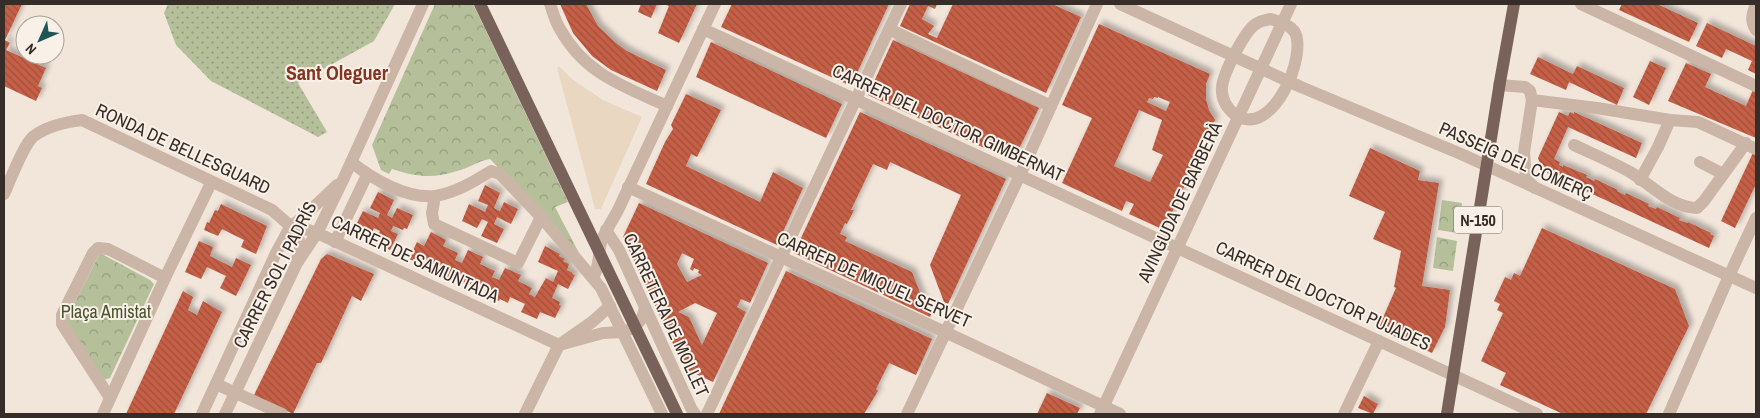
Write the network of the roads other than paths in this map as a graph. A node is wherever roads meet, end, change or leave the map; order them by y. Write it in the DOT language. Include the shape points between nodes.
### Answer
graph roads {
  1 [pos="423,4"];
  2 [pos="480,4"];
  3 [pos="550,4"];
  4 [pos="715,4"];
  5 [pos="901,4"];
  6 [pos="1097,4"];
  7 [pos="1120,4"];
  8 [pos="1291,4"];
  9 [pos="1514,4"];
  10 [pos="1581,4"];
  11 [pos="1756,4"];
  12 [pos="1282,22"];
  13 [pos="703,30"];
  14 [pos="890,30"];
  15 [pos="1756,30"];
  16 [pos="1234,56"];
  17 [pos="1260,68"];
  18 [pos="1289,81"];
  19 [pos="1500,85"];
  20 [pos="1756,86"];
  21 [pos="855,99"];
  22 [pos="1532,100"];
  23 [pos="668,106"];
  24 [pos="1051,106"];
  25 [pos="1238,117"];
  26 [pos="1670,120"];
  27 [pos="1574,145"];
  28 [pos="1751,146"];
  29 [pos="351,162"];
  30 [pos="1700,162"];
  31 [pos="1487,166"];
  32 [pos="1723,174"];
  33 [pos="368,175"];
  34 [pos="1020,175"];
  35 [pos="343,180"];
  36 [pos="1640,180"];
  37 [pos="211,183"];
  38 [pos="628,187"];
  39 [pos="1535,188"];
  40 [pos="4,194"];
  41 [pos="435,196"];
  42 [pos="541,217"];
  43 [pos="1756,218"];
  44 [pos="586,223"];
  45 [pos="290,227"];
  46 [pos="606,230"];
  47 [pos="317,233"];
  48 [pos="335,242"];
  49 [pos="1178,248"];
  50 [pos="599,253"];
  51 [pos="781,258"];
  52 [pos="296,262"];
  53 [pos="1729,276"];
  54 [pos="593,277"];
  55 [pos="165,278"];
  56 [pos="1756,288"];
  57 [pos="610,306"];
  58 [pos="645,308"];
  59 [pos="635,327"];
  60 [pos="623,332"];
  61 [pos="945,332"];
  62 [pos="1379,341"];
  63 [pos="559,344"];
  64 [pos="1454,375"];
  65 [pos="216,384"];
  66 [pos="235,393"];
  67 [pos="110,398"];
  68 [pos="1102,410"];
  69 [pos="103,414"];
  70 [pos="202,414"];
  71 [pos="225,414"];
  72 [pos="282,414"];
  73 [pos="525,414"];
  74 [pos="662,414"];
  75 [pos="677,414"];
  76 [pos="695,414"];
  77 [pos="707,414"];
  78 [pos="907,414"];
  79 [pos="1120,414"];
  80 [pos="1344,414"];
  81 [pos="1447,414"];
  82 [pos="1537,414"];
  83 [pos="1669,414"];
  1 -- 29 [label="street, CARRER SOL I PADRÍS"];
  2 -- 44 [label="main road, CARRETERA DE MOLLET"];
  3 -- 23 [label="street" via="559,28 593,69"];
  4 -- 13 [label="street"];
  5 -- 14 [label="street"];
  6 -- 24 [label="street"];
  7 -- 16 [label="street, PASSEIG DEL COMERÇ"];
  8 -- 12 [label="street, AVINGUDA DE BARBERÀ"];
  9 -- 19 [label="main road, N-150"];
  10 -- 20 [label="street"];
  11 -- 15 [label="street" via="1752,14 1752,25"];
  12 -- 16 [label="street" via="1271,19 1256,24 1247,32"];
  12 -- 17 [label="street, AVINGUDA DE BARBERÀ"];
  12 -- 18 [label="street" via="1294,31 1297,40 1298,52"];
  13 -- 21 [label="street, CARRER DEL DOCTOR GIMBERNAT"];
  13 -- 23 [label="street"];
  14 -- 21 [label="street"];
  14 -- 24 [label="street"];
  16 -- 17 [label="street, PASSEIG DEL COMERÇ"];
  16 -- 25 [label="street" via="1222,86 1222,98"];
  17 -- 18 [label="street, PASSEIG DEL COMERÇ"];
  17 -- 25 [label="street, AVINGUDA DE BARBERÀ"];
  18 -- 25 [label="street" via="1267,114 1249,120"];
  18 -- 31 [label="street, PASSEIG DEL COMERÇ"];
  19 -- 22 [label="street" via="1525,87 1530,91"];
  19 -- 31 [label="main road, N-150"];
  21 -- 34 [label="street, CARRER DEL DOCTOR GIMBERNAT"];
  21 -- 51 [label="street"];
  22 -- 26 [label="street"];
  22 -- 39 [label="street" via="1524,152 1526,179"];
  23 -- 38 [label="street"];
  24 -- 34 [label="street"];
  25 -- 49 [label="street, AVINGUDA DE BARBERÀ"];
  26 -- 28 [label="street" via="1698,122"];
  26 -- 36 [label="street"];
  27 -- 36 [label="street"];
  28 -- 32 [label="street"];
  29 -- 33 [label="street"];
  29 -- 35 [label="street, CARRER SOL I PADRÍS"];
  30 -- 32 [label="street"];
  31 -- 39 [label="street, PASSEIG DEL COMERÇ"];
  31 -- 64 [label="main road, N-150"];
  32 -- 36 [label="street" via="1697,208 1686,207"];
  33 -- 41 [label="street" via="404,191"];
  33 -- 48 [label="street"];
  34 -- 49 [label="street, CARRER DEL DOCTOR GIMBERNAT"];
  34 -- 61 [label="street"];
  35 -- 45 [label="street"];
  35 -- 47 [label="street, CARRER SOL I PADRÍS"];
  37 -- 40 [label="street, RONDA DE BELLESGUARD" via="82,120 32,137"];
  37 -- 45 [label="street, RONDA DE BELLESGUARD" via="272,210"];
  37 -- 55 [label="street"];
  38 -- 46 [label="street"];
  38 -- 51 [label="street, CARRER DE MIQUEL SERVET"];
  39 -- 53 [label="street, PASSEIG DEL COMERÇ"];
  41 -- 42 [label="street" via="496,171"];
  41 -- 42 [label="street" via="434,224 518,264"];
  42 -- 54 [label="street"];
  43 -- 53 [label="street"];
  44 -- 46 [label="street"];
  44 -- 50 [label="main road, CARRETERA DE MOLLET"];
  45 -- 47 [label="street, CARRER DE SAMUNTADA"];
  45 -- 52 [label="street" via="300,246"];
  45 -- 65 [label="street, CARRER SOL I PADRÍS"];
  46 -- 50 [label="street"];
  46 -- 58 [label="street, CARRETERA DE MOLLET" via="619,250"];
  47 -- 48 [label="street, CARRER DE SAMUNTADA"];
  47 -- 52 [label="street, CARRER SOL I PADRÍS"];
  48 -- 63 [label="street, CARRER DE SAMUNTADA"];
  49 -- 62 [label="street, CARRER DEL DOCTOR PUJADES"];
  49 -- 68 [label="street, AVINGUDA DE BARBERÀ"];
  50 -- 54 [label="street" via="598,269"];
  50 -- 59 [label="main road, CARRETERA DE MOLLET"];
  51 -- 61 [label="street, CARRER DE MIQUEL SERVET"];
  51 -- 77 [label="street"];
  52 -- 66 [label="street, CARRER SOL I PADRÍS"];
  53 -- 56 [label="street, PASSEIG DEL COMERÇ"];
  53 -- 83 [label="street"];
  54 -- 57 [label="street"];
  55 -- 67 [label="street"];
  55 -- 67 [label="street" via="108,249 98,248 93,252 62,315 62,324"];
  57 -- 60 [label="street"];
  57 -- 63 [label="street"];
  58 -- 59 [label="street"];
  58 -- 76 [label="street, CARRETERA DE MOLLET"];
  59 -- 60 [label="street"];
  59 -- 75 [label="main road, CARRETERA DE MOLLET"];
  60 -- 63 [label="street" via="603,333"];
  60 -- 74 [label="street"];
  61 -- 68 [label="street, CARRER DE MIQUEL SERVET"];
  61 -- 78 [label="street"];
  62 -- 64 [label="street, CARRER DEL DOCTOR PUJADES"];
  62 -- 80 [label="street"];
  63 -- 73 [label="street"];
  64 -- 81 [label="main road, N-150"];
  64 -- 82 [label="street, CARRER DEL DOCTOR PUJADES"];
  65 -- 66 [label="street"];
  65 -- 70 [label="street, CARRER SOL I PADRÍS"];
  66 -- 71 [label="street, CARRER SOL I PADRÍS"];
  66 -- 72 [label="street"];
  67 -- 69 [label="street"];
  68 -- 79 [label="street, CARRER DE MIQUEL SERVET"];
}
